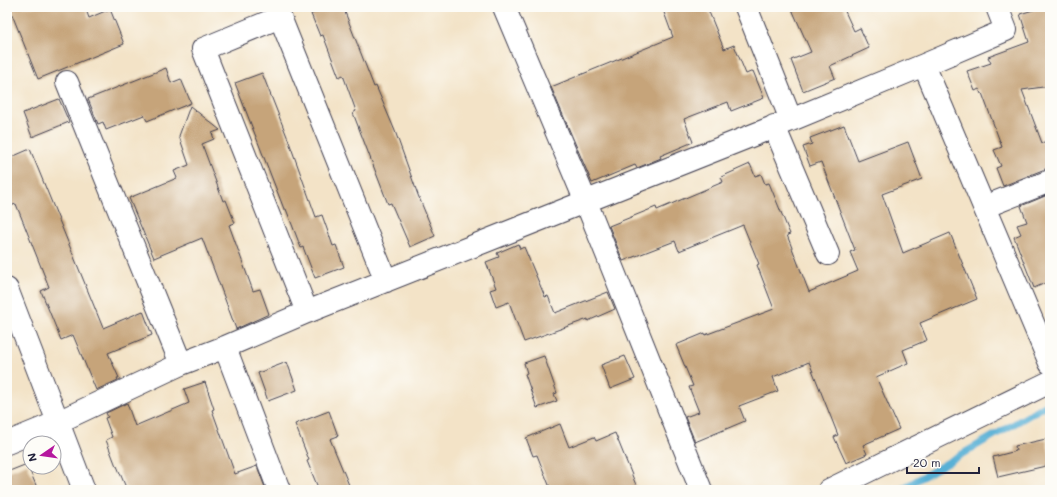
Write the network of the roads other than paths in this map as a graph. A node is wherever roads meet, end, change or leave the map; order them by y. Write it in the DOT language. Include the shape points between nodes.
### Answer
graph roads {
  1 [pos="504,7"];
  2 [pos="746,7"];
  3 [pos="997,7"];
  4 [pos="924,65"];
  5 [pos="67,82"];
  6 [pos="783,123"];
  7 [pos="1050,181"];
  8 [pos="586,202"];
  9 [pos="984,207"];
  10 [pos="828,254"];
  11 [pos="386,281"];
  12 [pos="7,289"];
  13 [pos="307,312"];
  14 [pos="225,347"];
  15 [pos="1050,363"];
  16 [pos="181,364"];
  17 [pos="1050,382"];
  18 [pos="58,422"];
  19 [pos="7,443"];
  20 [pos="84,490"];
  21 [pos="279,490"];
  22 [pos="701,490"];
  23 [pos="829,490"];
  1 -- 8 [label="street"];
  2 -- 6 [label="street"];
  3 -- 4 [label="street" via="1006,30"];
  4 -- 6 [label="street"];
  4 -- 9 [label="street"];
  5 -- 16 [label="street"];
  6 -- 8 [label="street"];
  6 -- 10 [label="street"];
  7 -- 9 [label="street"];
  8 -- 11 [label="street"];
  8 -- 22 [label="street"];
  9 -- 15 [label="street"];
  11 -- 13 [label="street"];
  11 -- 13 [label="street" via="280,17 203,49"];
  12 -- 18 [label="street"];
  13 -- 14 [label="street"];
  14 -- 16 [label="street"];
  14 -- 21 [label="street"];
  16 -- 18 [label="street"];
  17 -- 23 [label="street"];
  18 -- 19 [label="street"];
  18 -- 20 [label="street"];
}
